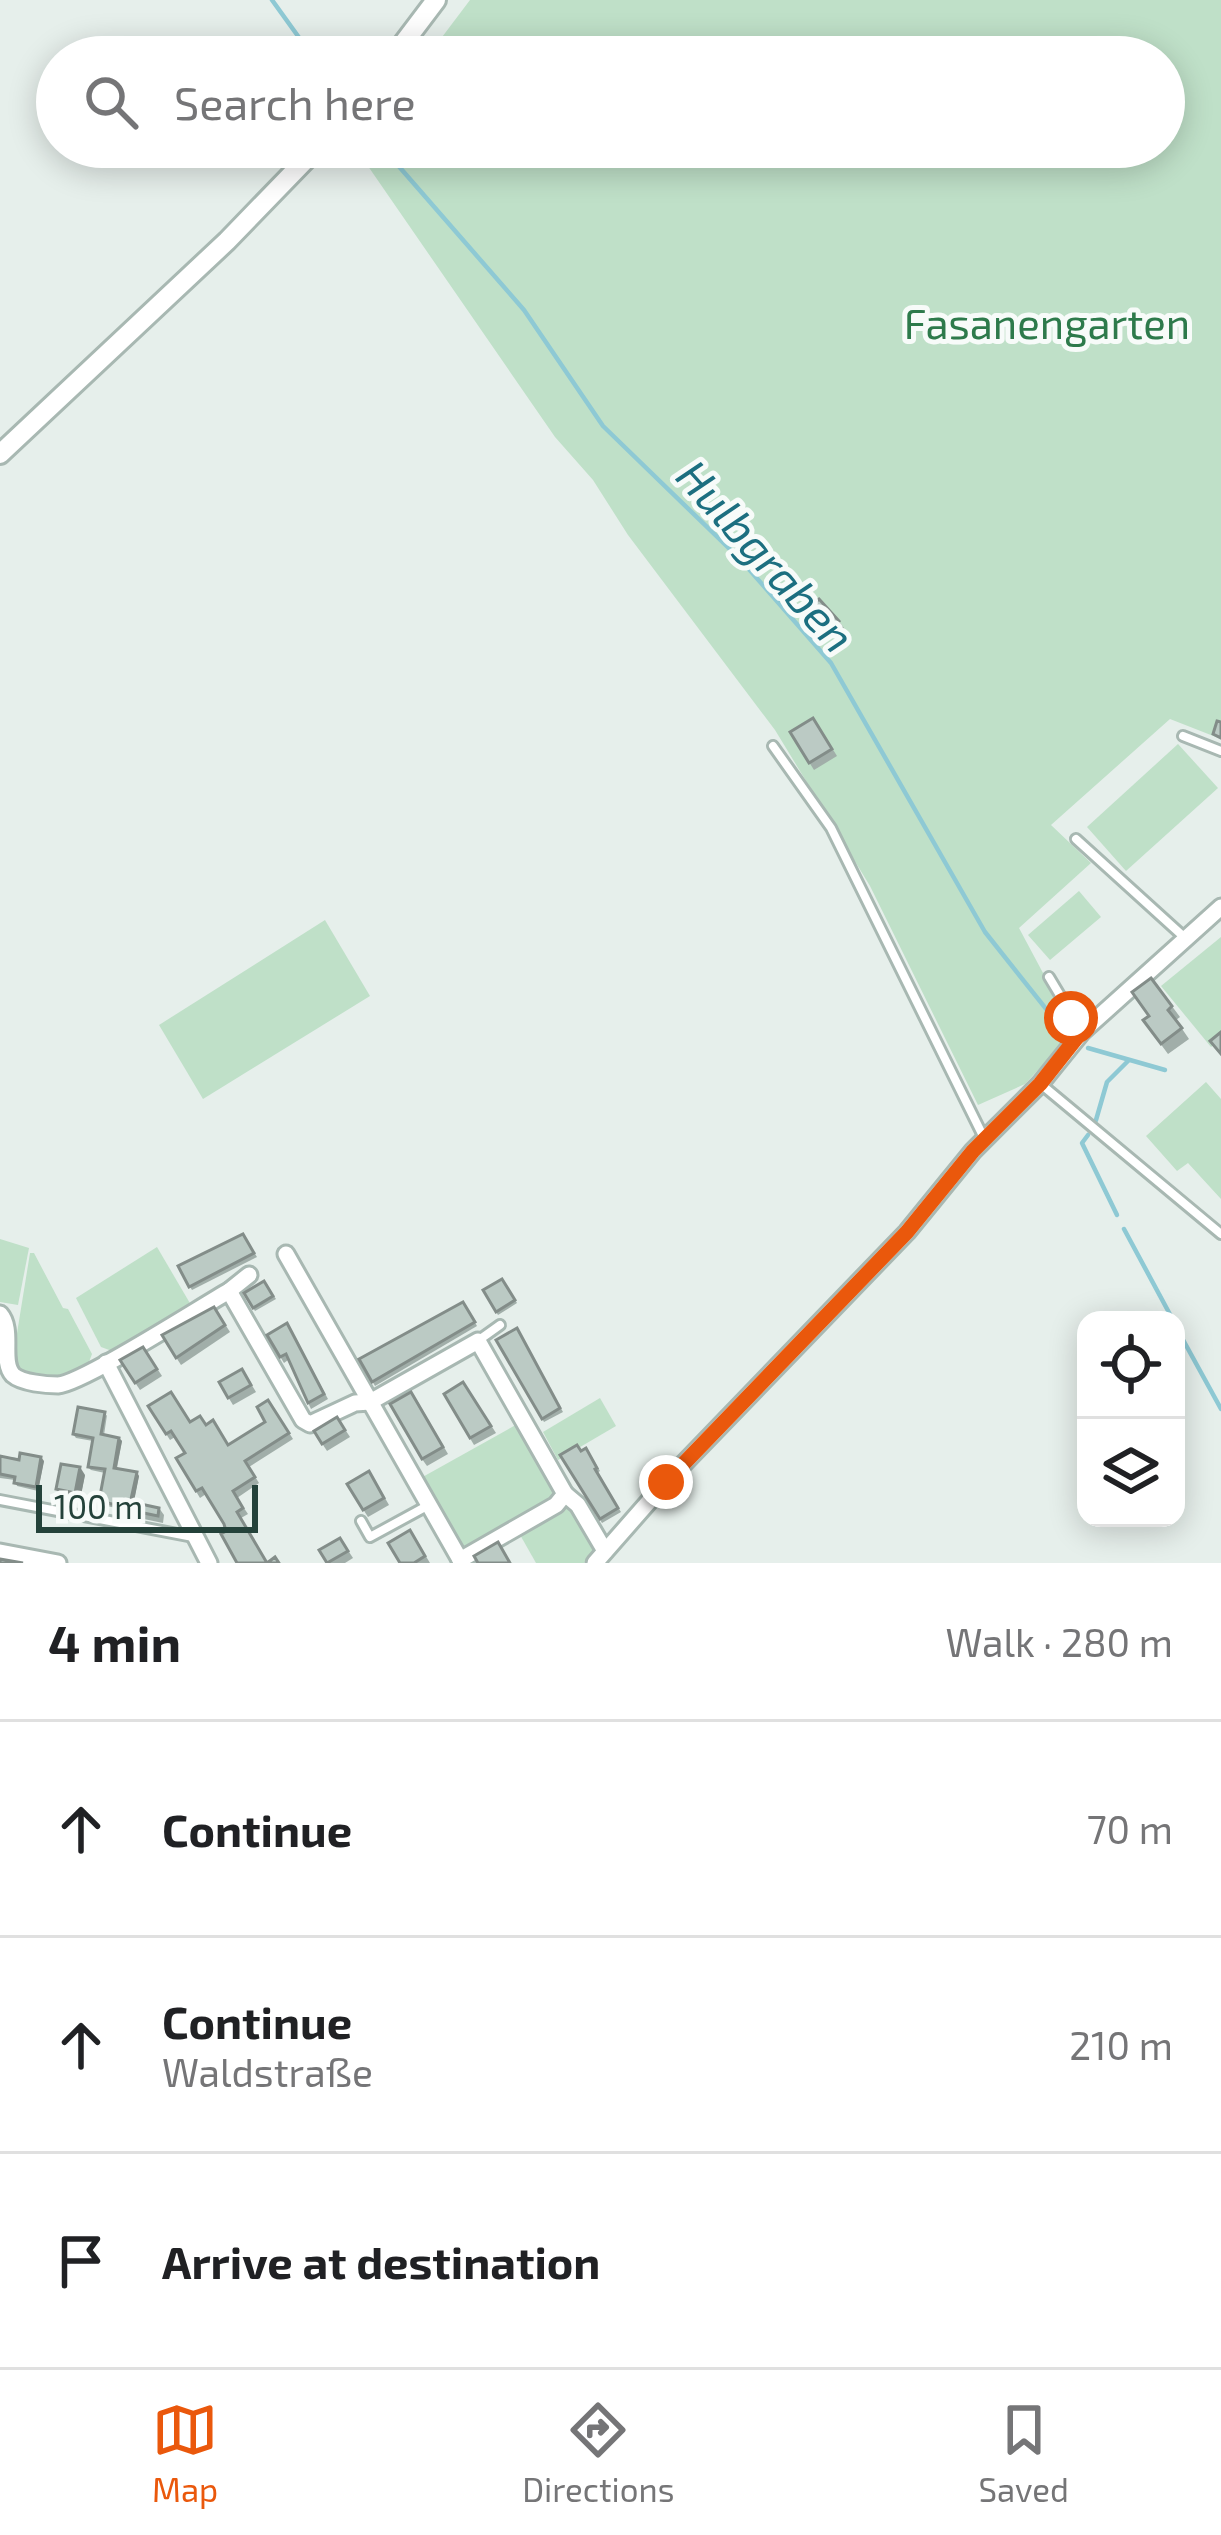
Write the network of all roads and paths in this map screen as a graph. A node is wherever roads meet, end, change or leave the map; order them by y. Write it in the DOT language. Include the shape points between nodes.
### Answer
graph roads {
  1 [pos="436,0"];
  2 [pos="409,36"];
  3 [pos="298,168"];
  4 [pos="0,454"];
  5 [pos="1183,736"];
  6 [pos="773,746"];
  7 [pos="1221,751"];
  8 [pos="831,828"];
  9 [pos="847,833"];
  10 [pos="1076,839"];
  11 [pos="1221,907"];
  12 [pos="1185,938"];
  13 [pos="1049,977"];
  14 [pos="1082,1031"];
  15 [pos="1040,1084"];
  16 [pos="984,1139"];
  17 [pos="1221,1234"];
  18 [pos="286,1254"];
  19 [pos="249,1275"];
  20 [pos="229,1291"];
  21 [pos="0,1314"];
  22 [pos="500,1325"];
  23 [pos="478,1341"];
  24 [pos="106,1363"];
  25 [pos="370,1402"];
  26 [pos="565,1494"];
  27 [pos="0,1500"];
  28 [pos="428,1505"];
  29 [pos="361,1521"];
  30 [pos="195,1537"];
  31 [pos="0,1552"];
  32 [pos="600,1557"];
  33 [pos="461,1562"];
  34 [pos="58,1563"];
  35 [pos="209,1563"];
  1 -- 2 [label="street"];
  3 -- 4 [label="street"];
  5 -- 7 [label="lane"];
  6 -- 8 [label="lane"];
  8 -- 9 [label="lane"];
  8 -- 16 [label="lane"];
  10 -- 12 [label="lane"];
  11 -- 12 [label="street"];
  12 -- 14 [label="street"];
  13 -- 14 [label="lane"];
  14 -- 15 [label="street"];
  15 -- 16 [label="street"];
  15 -- 17 [label="lane"];
  16 -- 32 [label="street" via="829,1317"];
  18 -- 25 [label="street"];
  19 -- 20 [label="street"];
  20 -- 24 [label="street"];
  20 -- 25 [label="street" via="303,1420"];
  21 -- 24 [label="street" via="9,1369 22,1380 61,1385"];
  22 -- 23 [label="lane"];
  23 -- 25 [label="street"];
  23 -- 26 [label="street"];
  24 -- 30 [label="street"];
  25 -- 28 [label="street"];
  26 -- 32 [label="street" via="578,1505"];
  26 -- 33 [label="street"];
  27 -- 30 [label="lane"];
  28 -- 29 [label="lane" via="370,1537"];
  28 -- 33 [label="street"];
  30 -- 35 [label="street"];
  31 -- 34 [label="street"];
}
